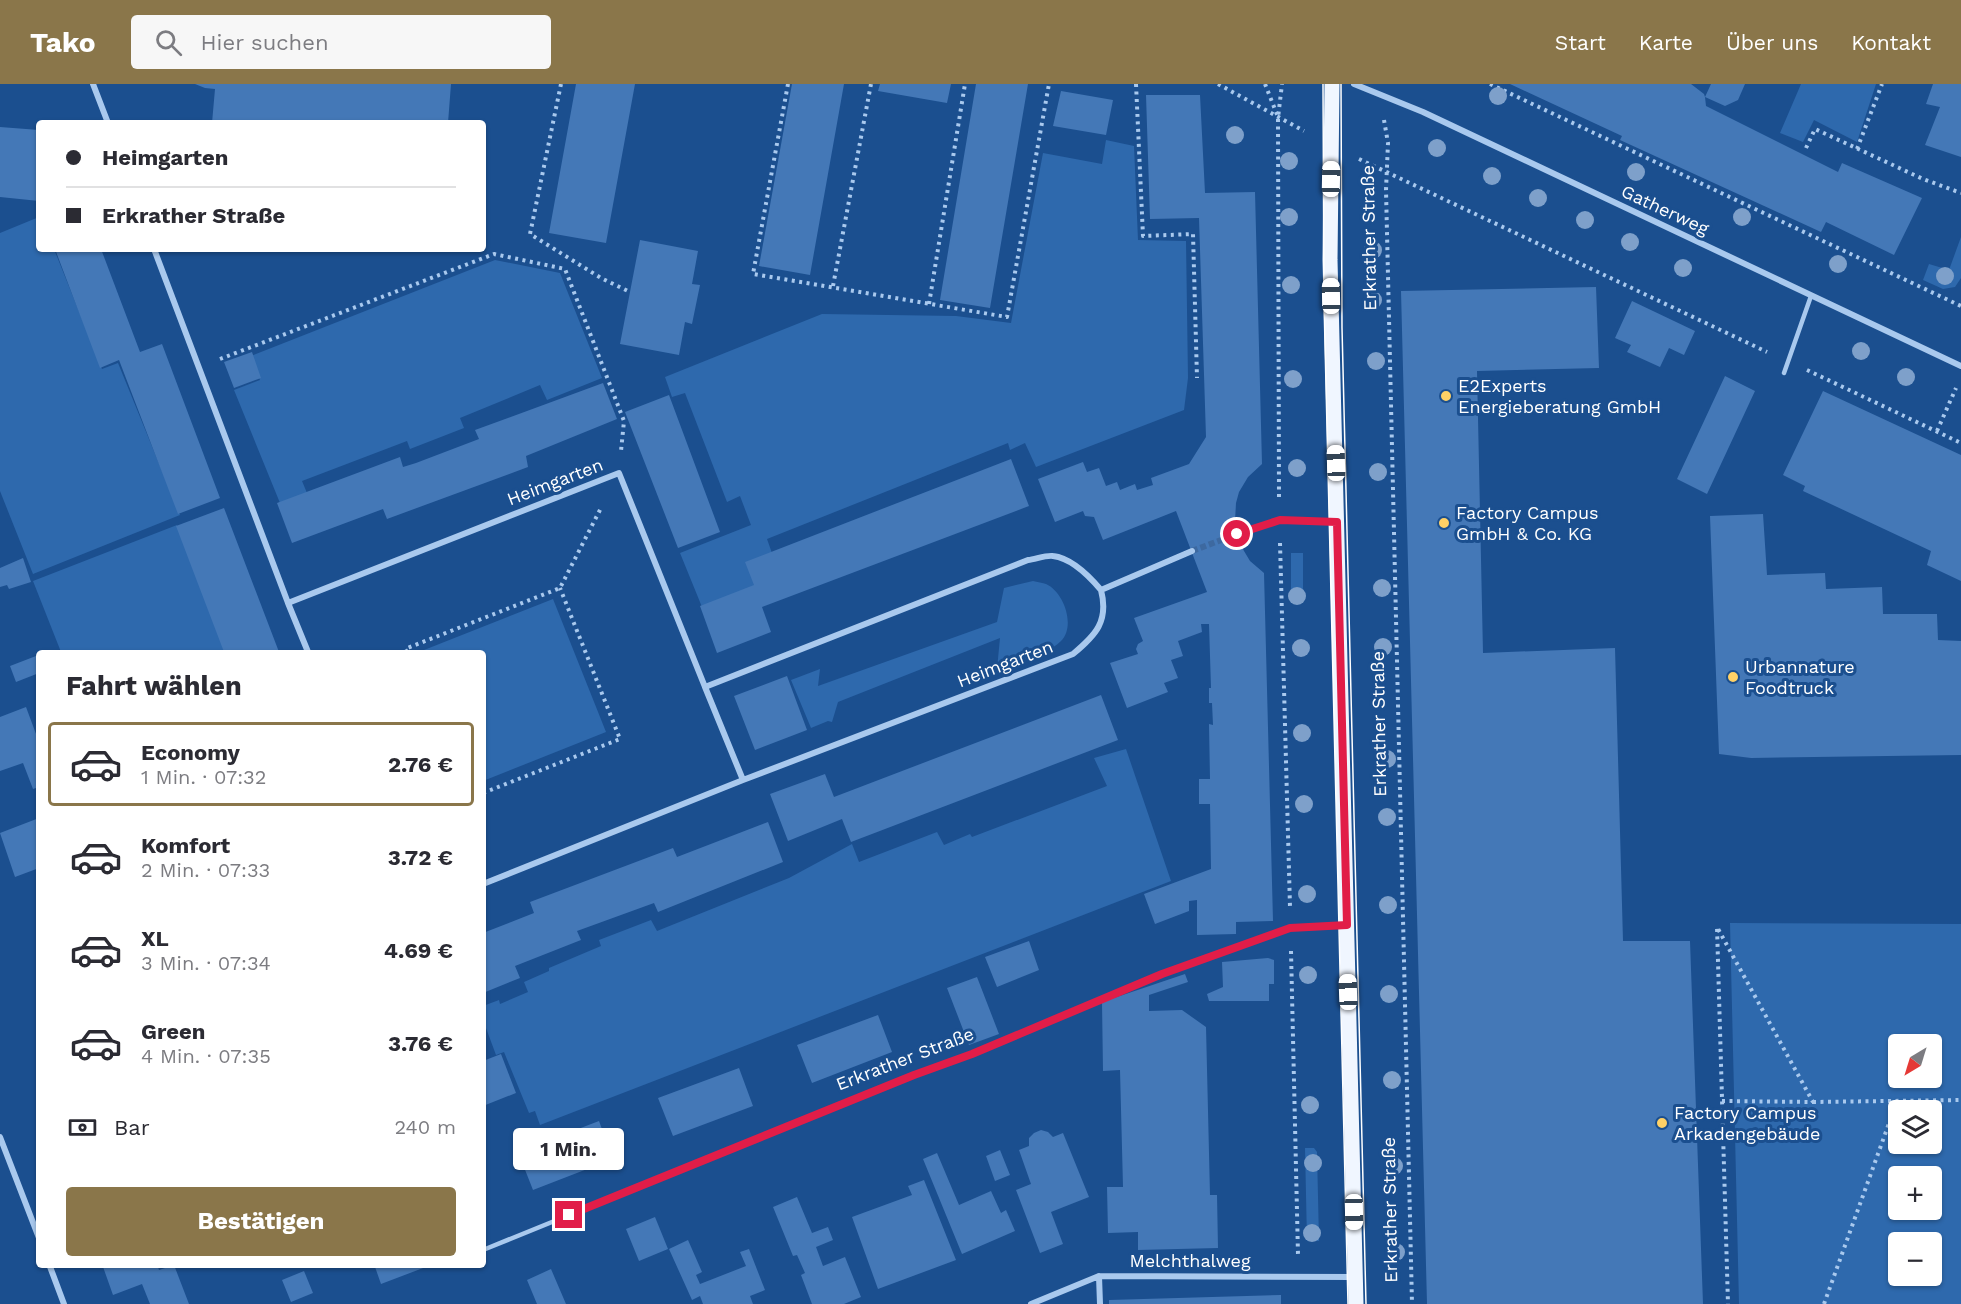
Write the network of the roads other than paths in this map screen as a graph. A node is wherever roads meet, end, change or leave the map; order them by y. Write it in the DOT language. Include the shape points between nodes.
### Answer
graph roads {
  1 [pos="93,84"];
  2 [pos="1332,84"];
  3 [pos="1354,84"];
  4 [pos="107,120"];
  5 [pos="155,252"];
  6 [pos="1811,296"];
  7 [pos="1961,366"];
  8 [pos="1784,373"];
  9 [pos="1337,522"];
  10 [pos="1237,534"];
  11 [pos="1192,551"];
  12 [pos="1101,590"];
  13 [pos="288,603"];
  14 [pos="307,650"];
  15 [pos="705,687"];
  16 [pos="743,780"];
  17 [pos="486,883"];
  18 [pos="1347,925"];
  19 [pos="0,1137"];
  20 [pos="36,1230"];
  21 [pos="486,1249"];
  22 [pos="50,1268"];
  23 [pos="1099,1276"];
  24 [pos="1355,1277"];
  25 [pos="64,1304"];
  26 [pos="1031,1304"];
  27 [pos="1100,1304"];
  28 [pos="1356,1304"];
  1 -- 4 [label="street"];
  2 -- 9 [label="main road, Erkrather Straße" via="1330,260"];
  3 -- 6 [label="street, Gatherweg" via="1423,112"];
  5 -- 13 [label="street"];
  6 -- 7 [label="street, Gatherweg"];
  6 -- 8 [label="lane"];
  9 -- 10 [label="street" via="1280,520"];
  9 -- 18 [label="main road, Erkrather Straße"];
  11 -- 12 [label="street"];
  12 -- 15 [label="street" via="1089,575 1053,556 1028,560"];
  12 -- 16 [label="street, Heimgarten" via="1105,604 1100,625 1073,654"];
  13 -- 14 [label="street"];
  13 -- 15 [label="street, Heimgarten" via="619,473"];
  15 -- 16 [label="street, Heimgarten"];
  16 -- 17 [label="street, Heimgarten"];
  18 -- 21 [label="lane, Erkrather Straße" via="1290,928 1162,974"];
  18 -- 24 [label="main road, Erkrather Straße"];
  19 -- 20 [label="street"];
  22 -- 25 [label="street"];
  23 -- 24 [label="street, Melchthalweg"];
  23 -- 26 [label="street, Melchthalweg"];
  23 -- 27 [label="street"];
  24 -- 28 [label="main road, Erkrather Straße"];
}
